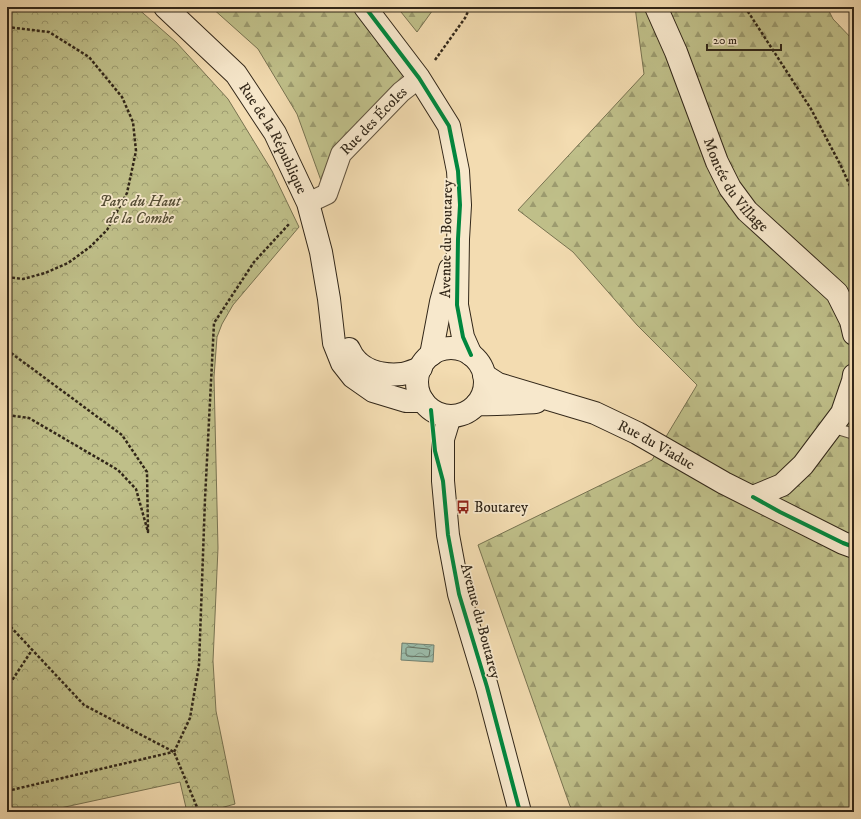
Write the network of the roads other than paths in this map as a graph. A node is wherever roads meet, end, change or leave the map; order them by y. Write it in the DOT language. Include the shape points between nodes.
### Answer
graph roads {
  1 [pos="165,7"];
  2 [pos="365,7"];
  3 [pos="656,7"];
  4 [pos="421,83"];
  5 [pos="308,203"];
  6 [pos="458,239"];
  7 [pos="329,299"];
  8 [pos="854,334"];
  9 [pos="471,355"];
  10 [pos="426,361"];
  11 [pos="484,375"];
  12 [pos="854,375"];
  13 [pos="556,402"];
  14 [pos="477,404"];
  15 [pos="434,409"];
  16 [pos="832,427"];
  17 [pos="854,434"];
  18 [pos="753,496"];
  19 [pos="854,547"];
  20 [pos="520,812"];
  1 -- 5 [label="main road, Rue de la République" via="236,74 275,133"];
  2 -- 4 [label="main road, Avenue du Boutarey"];
  3 -- 8 [label="main road, Montée du Village" via="676,52 717,162 730,188 747,211 837,293 852,321"];
  4 -- 5 [label="street, Rue des Écoles" via="401,92 341,154 328,194"];
  4 -- 6 [label="main road, Avenue du Boutarey" via="449,126 458,170"];
  5 -- 7 [label="main road, Rue de la République" via="321,252"];
  6 -- 9 [label="main road, Avenue du Boutarey" via="457,305 463,336"];
  6 -- 10 [label="main road, Avenue du Boutarey"];
  7 -- 10 [label="main road, Rue de la République" via="351,354 361,366 377,374 403,374"];
  7 -- 15 [label="main road, Rue de la République" via="334,342 342,363 353,377 373,392"];
  9 -- 10 [label="main road" via="461,350 440,350"];
  9 -- 11 [label="main road" via="477,360"];
  10 -- 15 [label="main road" via="418,376 417,385 419,394"];
  11 -- 13 [label="main road, Rue du Viaduc" via="498,384"];
  11 -- 14 [label="main road" via="485,386"];
  12 -- 16 [label="main road" via="842,413"];
  13 -- 14 [label="main road, Rue du Viaduc"];
  13 -- 18 [label="main road, Rue du Viaduc" via="595,413"];
  14 -- 15 [label="main road" via="460,415"];
  15 -- 20 [label="main road, Avenue du Boutarey" via="435,451 443,481 448,535 459,594"];
  16 -- 17 [label="lane"];
  16 -- 18 [label="main road" via="803,465 782,485"];
  18 -- 19 [label="main road, Rue du Viaduc" via="843,544"];
}
